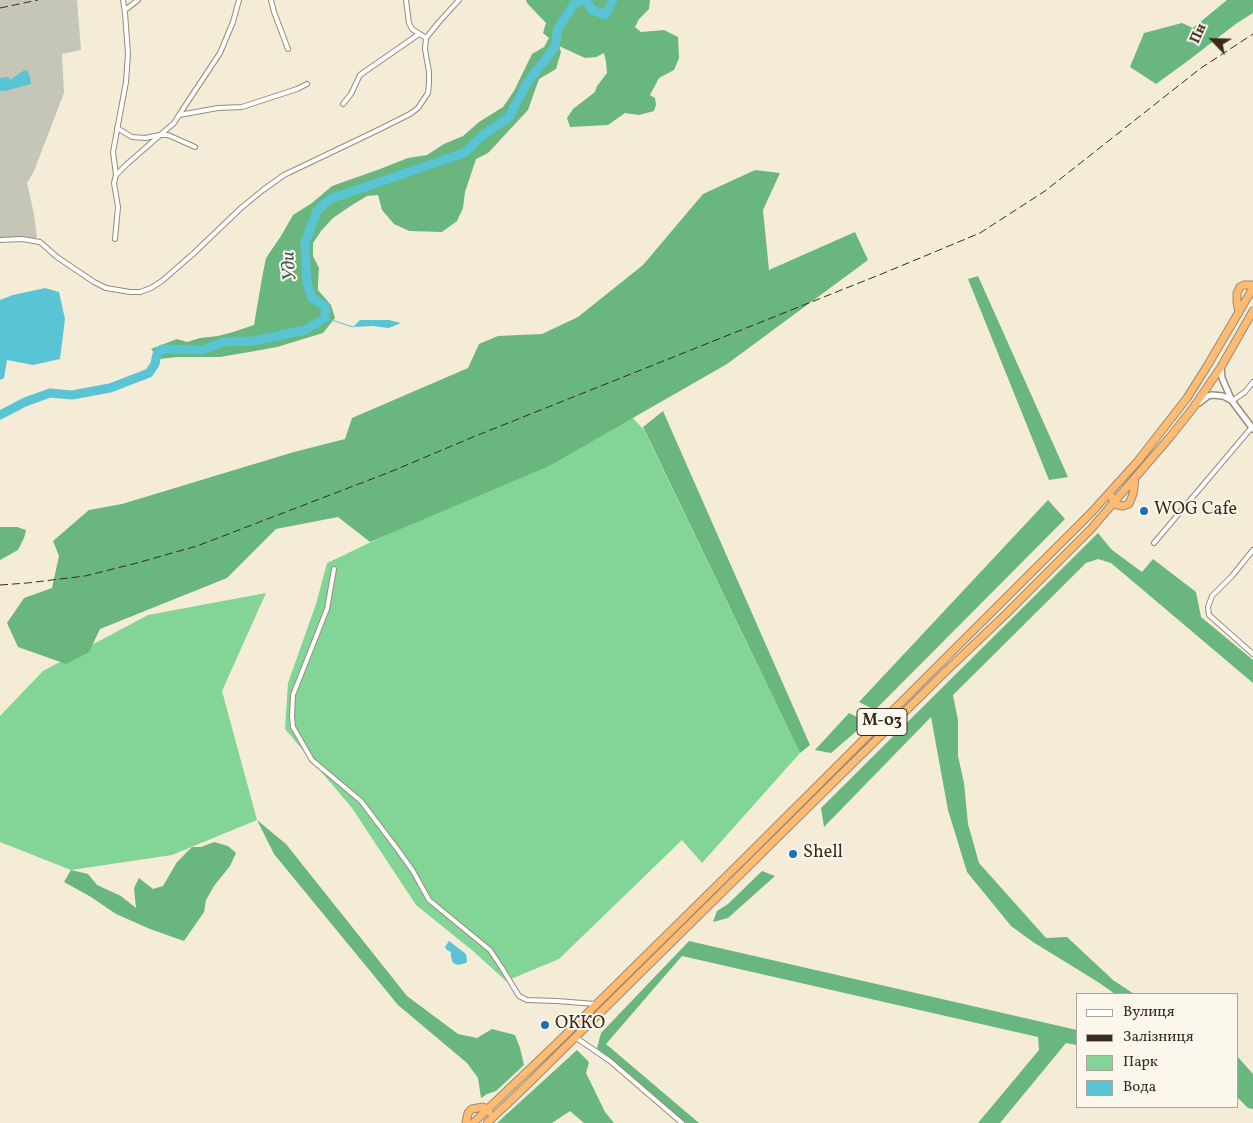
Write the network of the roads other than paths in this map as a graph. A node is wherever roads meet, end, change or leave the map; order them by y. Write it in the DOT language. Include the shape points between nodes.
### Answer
graph roads {
  1 [pos="123,0"];
  2 [pos="138,0"];
  3 [pos="239,0"];
  4 [pos="271,0"];
  5 [pos="406,0"];
  6 [pos="459,0"];
  7 [pos="125,10"];
  8 [pos="419,34"];
  9 [pos="426,38"];
  10 [pos="288,49"];
  11 [pos="307,84"];
  12 [pos="343,104"];
  13 [pos="179,115"];
  14 [pos="117,128"];
  15 [pos="160,135"];
  16 [pos="195,147"];
  17 [pos="116,175"];
  18 [pos="116,239"];
  19 [pos="0,240"];
  20 [pos="1253,287"];
  21 [pos="1253,310"];
  22 [pos="1239,313"];
  23 [pos="1221,367"];
  24 [pos="1253,382"];
  25 [pos="1232,401"];
  26 [pos="1193,408"];
  27 [pos="1252,428"];
  28 [pos="1135,477"];
  29 [pos="1114,488"];
  30 [pos="1114,502"];
  31 [pos="1154,543"];
  32 [pos="1253,550"];
  33 [pos="334,569"];
  34 [pos="1253,654"];
  35 [pos="596,1004"];
  36 [pos="575,1037"];
  37 [pos="488,1109"];
  38 [pos="488,1122"];
  39 [pos="466,1123"];
  40 [pos="473,1123"];
  41 [pos="682,1123"];
  1 -- 7 [label="street"];
  2 -- 7 [label="street"];
  3 -- 13 [label="street" via="220,53"];
  4 -- 10 [label="street"];
  5 -- 8 [label="street" via="409,23"];
  6 -- 9 [label="street"];
  7 -- 14 [label="street" via="128,54"];
  8 -- 9 [label="street"];
  8 -- 12 [label="street" via="360,75"];
  9 -- 19 [label="street" via="428,93 418,108 284,176 263,190 151,288 140,292 106,288 40,242"];
  11 -- 13 [label="street" via="242,107"];
  13 -- 15 [label="street"];
  14 -- 15 [label="street" via="132,137"];
  14 -- 17 [label="street" via="113,152"];
  15 -- 16 [label="street" via="168,135"];
  15 -- 17 [label="street"];
  17 -- 18 [label="street"];
  20 -- 22 [label="highway, М-03"];
  20 -- 22 [label="highway" via="1240,287 1237,293"];
  21 -- 23 [label="highway, М-03"];
  22 -- 29 [label="highway, М-03" via="1187,398"];
  23 -- 25 [label="street"];
  23 -- 26 [label="highway, М-03"];
  24 -- 25 [label="street" via="1246,392"];
  25 -- 26 [label="street" via="1212,395"];
  25 -- 27 [label="street"];
  26 -- 28 [label="highway, М-03"];
  27 -- 31 [label="street"];
  28 -- 30 [label="highway, М-03"];
  28 -- 30 [label="highway" via="1129,504 1120,506"];
  29 -- 30 [label="highway"];
  29 -- 35 [label="highway, М-03"];
  30 -- 36 [label="highway, М-03" via="1005,616"];
  32 -- 34 [label="street" via="1212,596 1208,607 1209,615"];
  33 -- 35 [label="street" via="327,609 293,695 294,727 312,760 361,801 413,871 428,900 490,950 519,996 527,1000"];
  35 -- 37 [label="highway, М-03"];
  36 -- 38 [label="highway, М-03"];
  36 -- 41 [label="street" via="610,1061"];
  37 -- 38 [label="highway"];
  37 -- 39 [label="highway" via="472,1109"];
  37 -- 40 [label="highway, М-03"];
}
